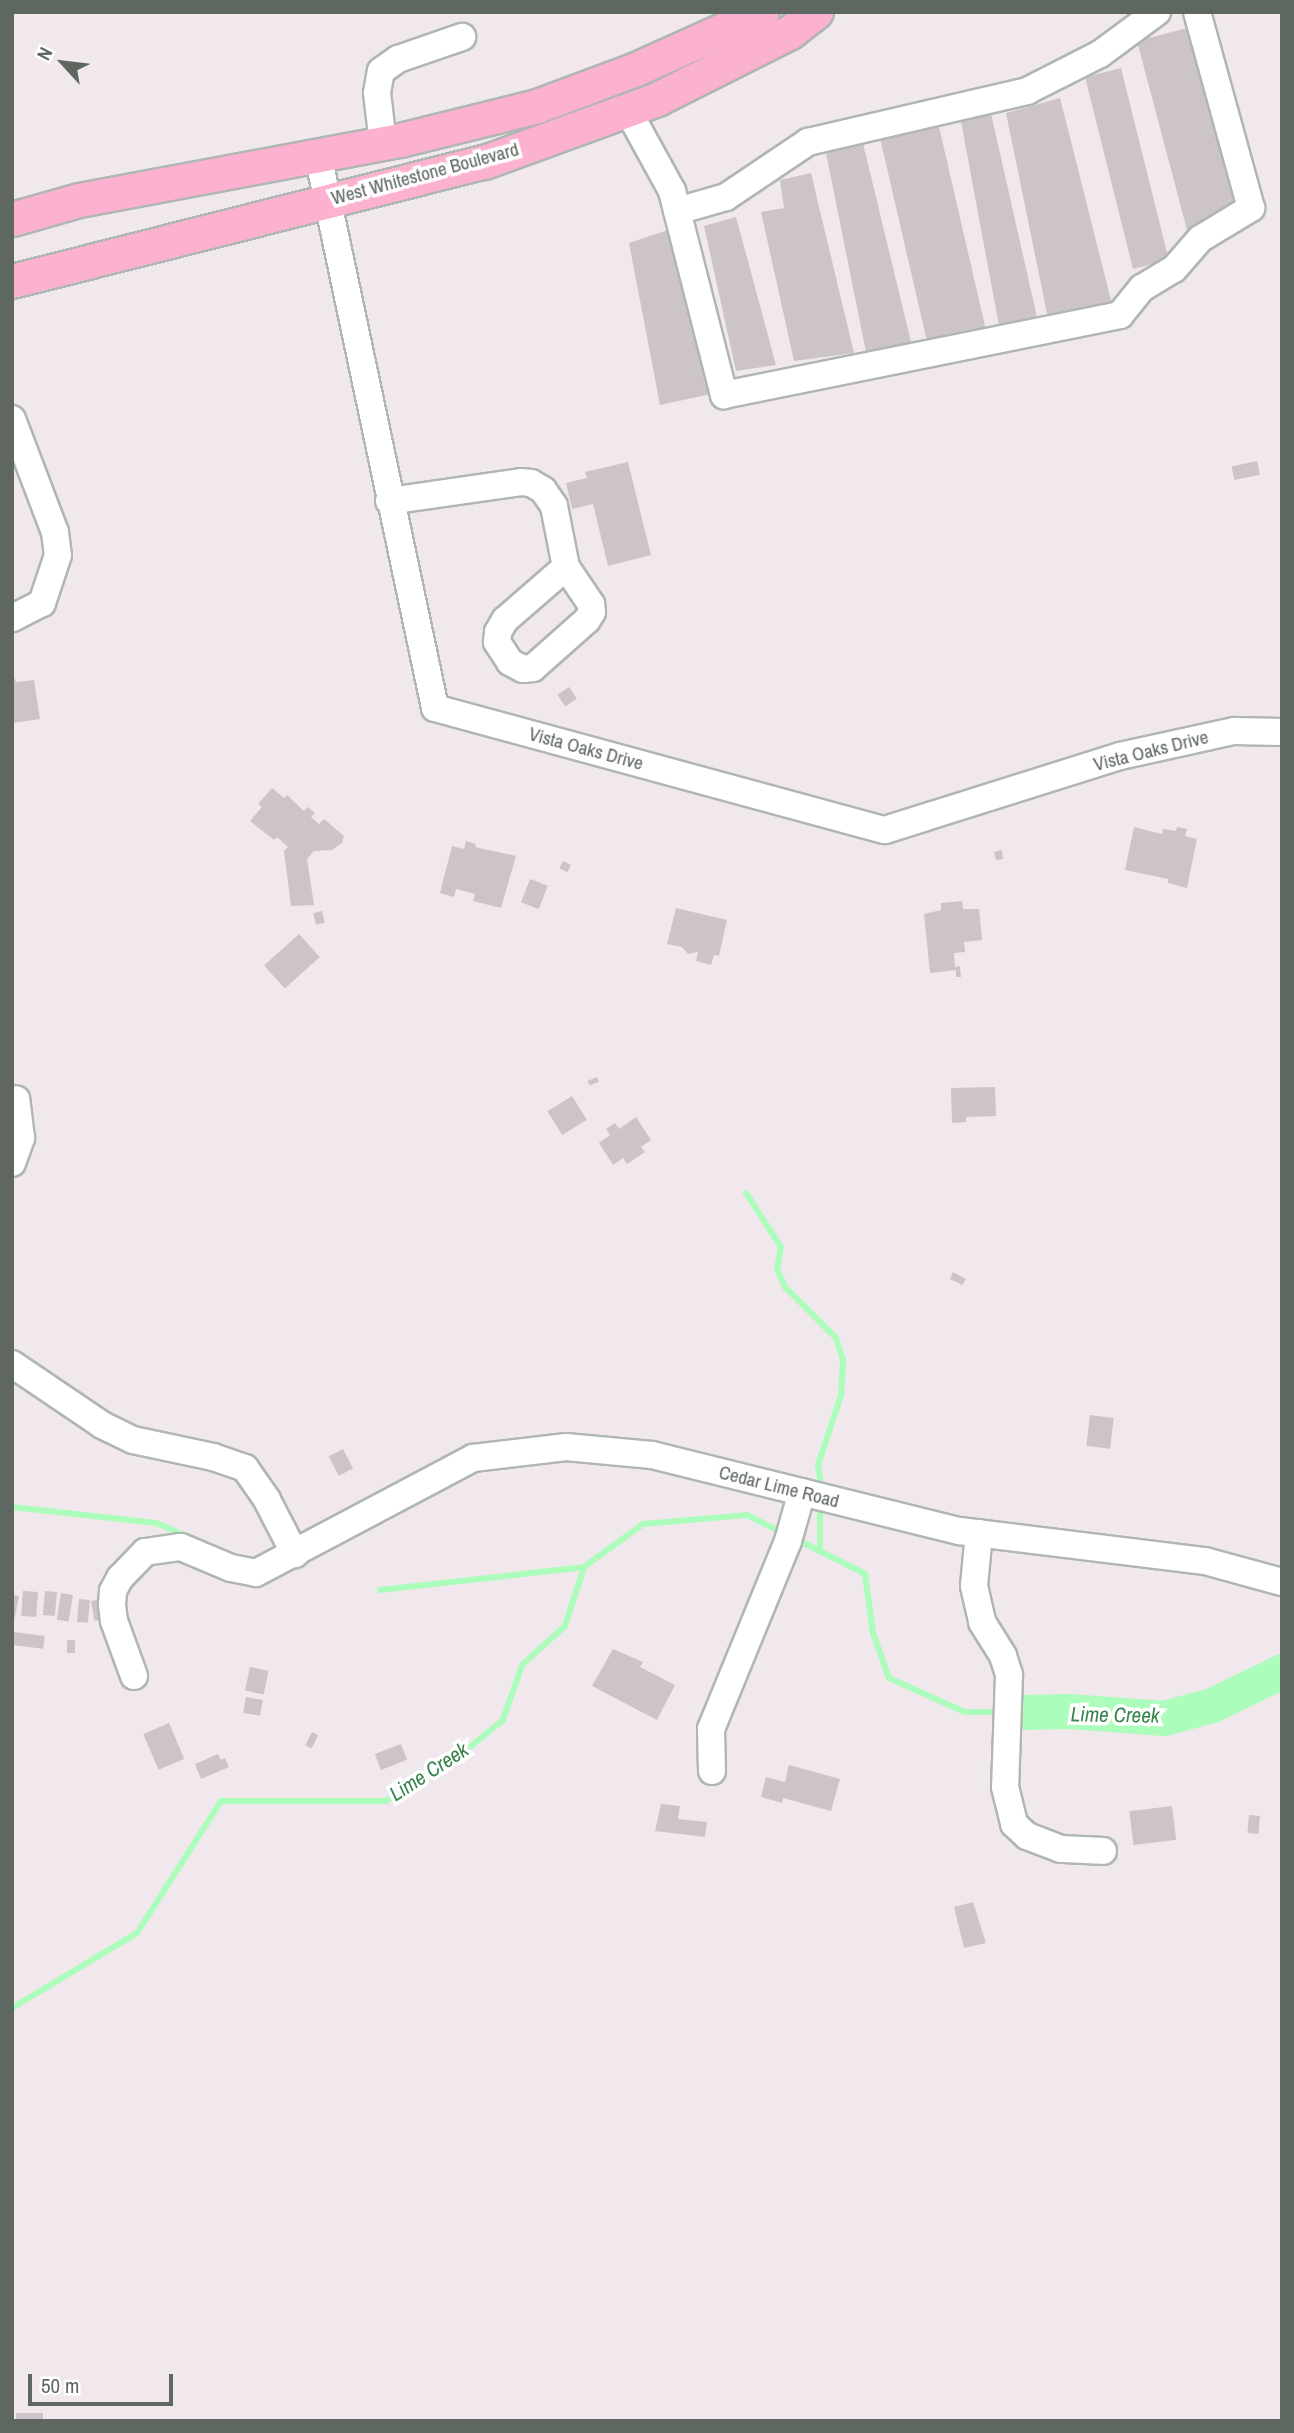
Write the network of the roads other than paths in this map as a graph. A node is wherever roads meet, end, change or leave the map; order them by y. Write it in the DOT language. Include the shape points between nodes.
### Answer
graph roads {
  1 [pos="816,12"];
  2 [pos="1157,12"];
  3 [pos="1197,12"];
  4 [pos="752,15"];
  5 [pos="462,37"];
  6 [pos="628,109"];
  7 [pos="383,144"];
  8 [pos="318,155"];
  9 [pos="328,199"];
  10 [pos="677,211"];
  11 [pos="12,219"];
  12 [pos="12,281"];
  13 [pos="12,419"];
  14 [pos="389,502"];
  15 [pos="566,567"];
  16 [pos="12,618"];
  17 [pos="1282,733"];
  18 [pos="16,1099"];
  19 [pos="12,1163"];
  20 [pos="12,1364"];
  21 [pos="802,1492"];
  22 [pos="979,1533"];
  23 [pos="295,1554"];
  24 [pos="1282,1582"];
  25 [pos="134,1676"];
  26 [pos="712,1772"];
  27 [pos="1103,1851"];
  1 -- 6 [label="main road, West Whitestone Boulevard" via="790,32"];
  2 -- 10 [label="street" via="1100,54 1027,91 808,142 726,197"];
  3 -- 10 [label="street" via="1251,208 1200,239 1174,269 1142,289 1120,315 724,395"];
  4 -- 7 [label="main road, West Whitestone Boulevard" via="636,69 537,106"];
  5 -- 7 [label="street" via="398,59 381,71 377,93"];
  6 -- 9 [label="main road, West Whitestone Boulevard" via="484,162"];
  6 -- 10 [label="street" via="672,191"];
  7 -- 8 [label="main road, West Whitestone Boulevard"];
  8 -- 9 [label="street, Vista Oaks Drive"];
  8 -- 11 [label="main road, West Whitestone Boulevard" via="79,201"];
  9 -- 12 [label="main road, West Whitestone Boulevard"];
  9 -- 14 [label="street, Vista Oaks Drive"];
  13 -- 16 [label="street" via="55,532 58,555 43,603"];
  14 -- 15 [label="street" via="531,483 543,490 554,506"];
  14 -- 17 [label="street, Vista Oaks Drive" via="435,708 885,830 1120,756 1234,732"];
  18 -- 19 [label="street" via="21,1138"];
  20 -- 23 [label="street" via="102,1425 133,1440 245,1468"];
  21 -- 22 [label="street, Cedar Lime Road"];
  21 -- 23 [label="street, Cedar Lime Road" via="652,1455 566,1447 473,1458"];
  21 -- 26 [label="street" via="788,1541 710,1729"];
  22 -- 24 [label="street, Cedar Lime Road" via="1205,1561"];
  22 -- 27 [label="street" via="974,1586 982,1622 1009,1675 1005,1787 1014,1824 1027,1836 1061,1849"];
  23 -- 25 [label="street, Cedar Lime Road" via="256,1573 181,1547 145,1552 113,1591 114,1620"];
}
